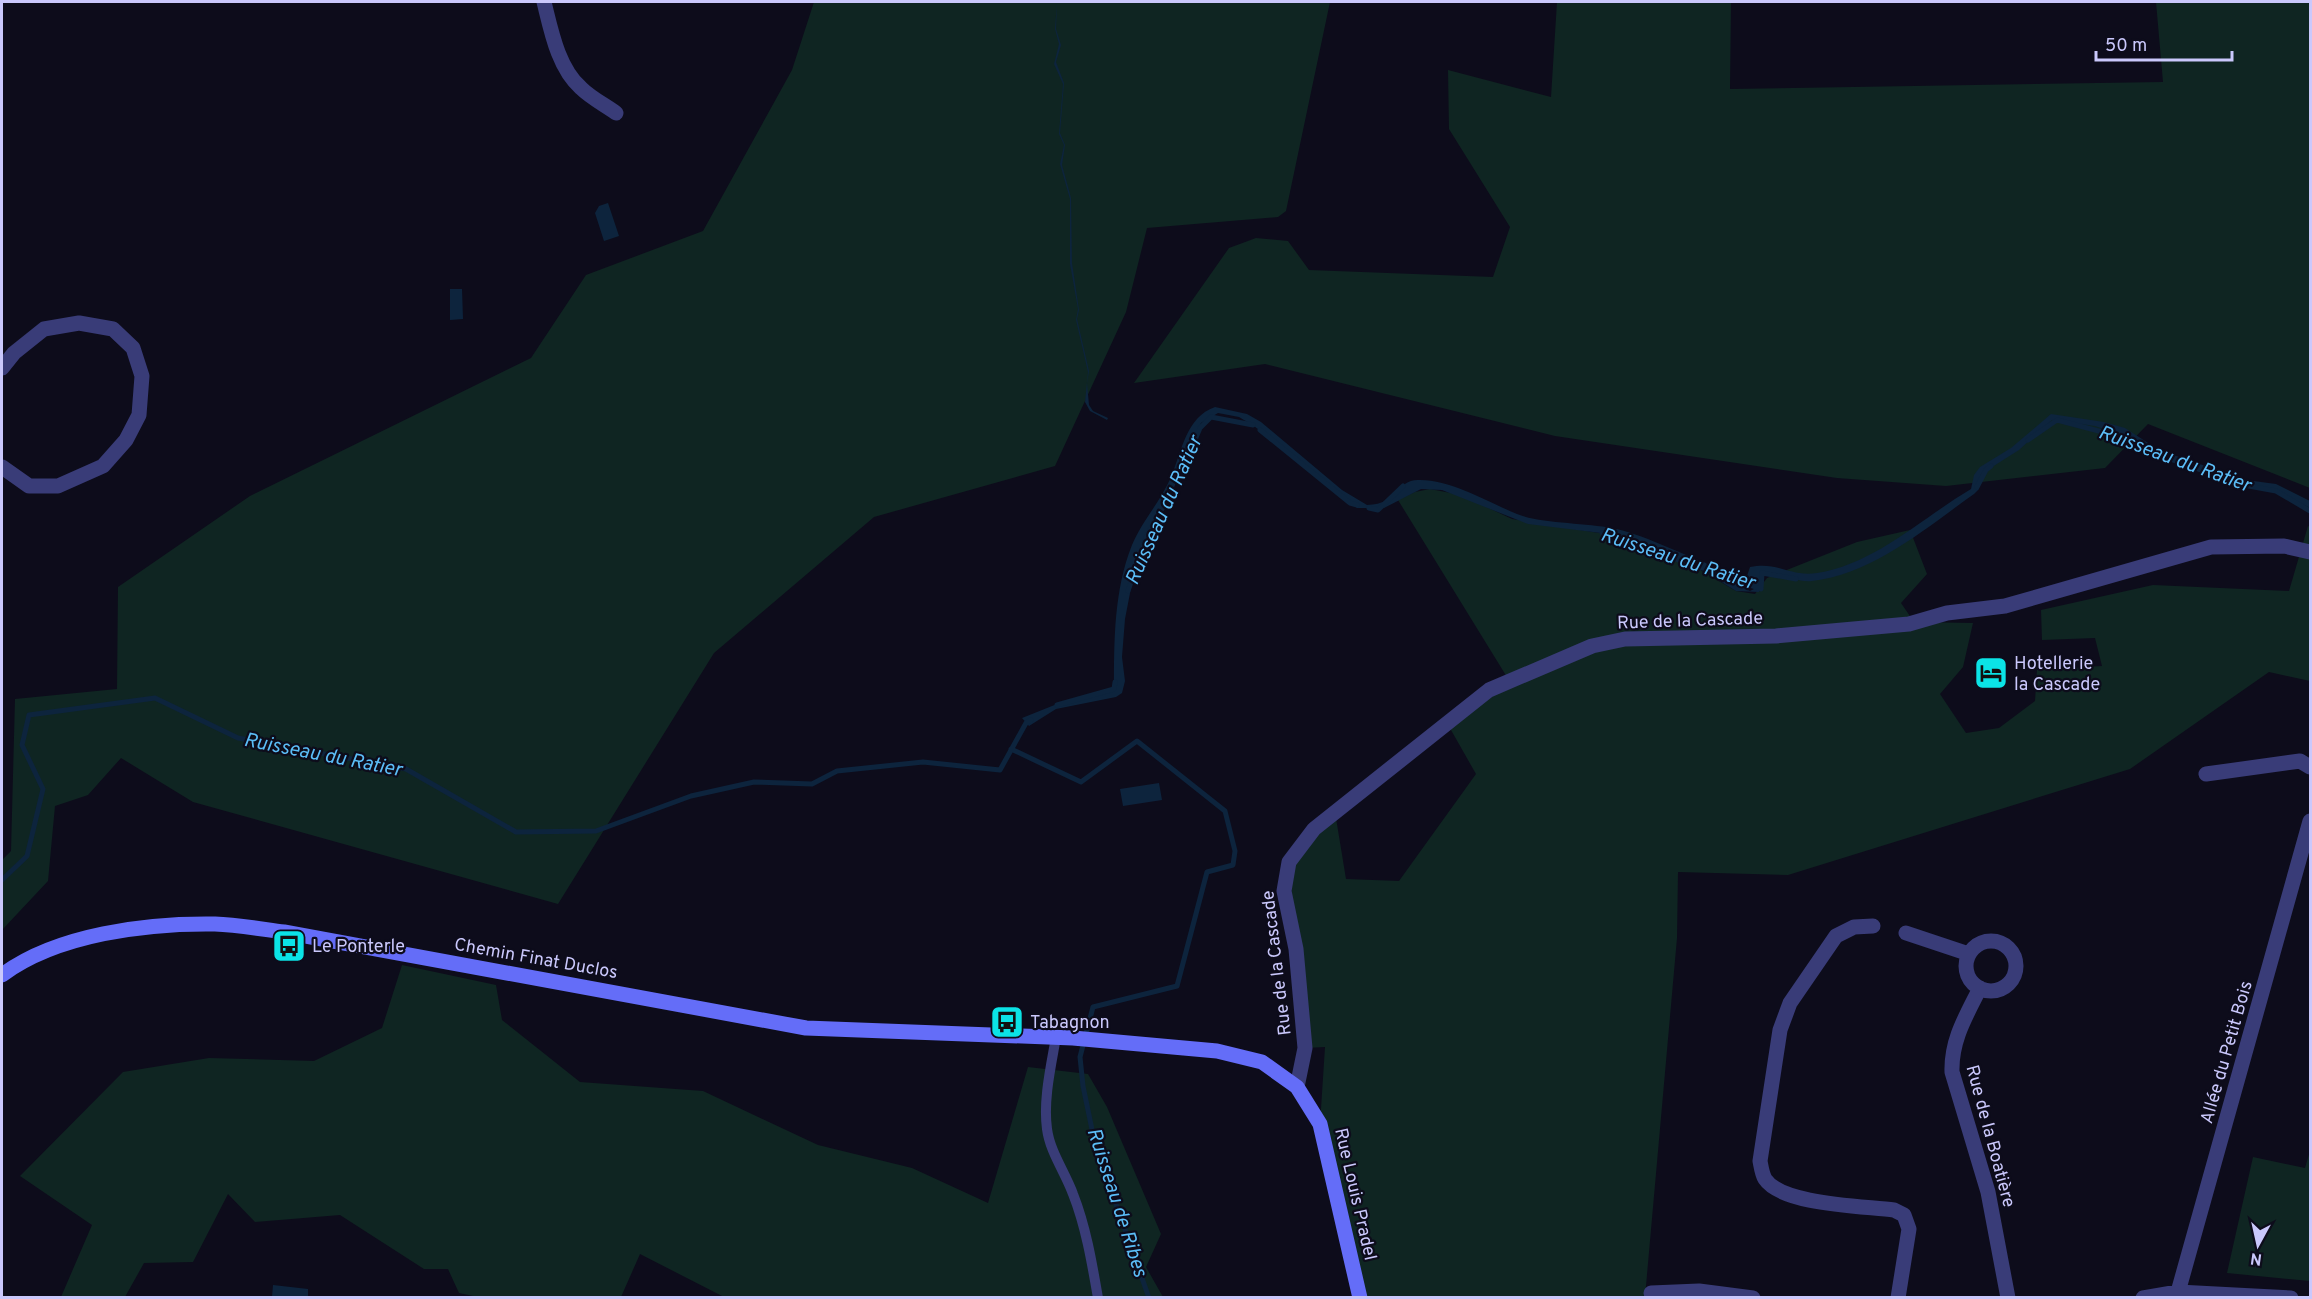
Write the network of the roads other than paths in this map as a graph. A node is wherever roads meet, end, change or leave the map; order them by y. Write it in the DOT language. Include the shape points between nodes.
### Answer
graph roads {
  1 [pos="544,2"];
  2 [pos="616,113"];
  3 [pos="2,368"];
  4 [pos="2,467"];
  5 [pos="2310,552"];
  6 [pos="2310,767"];
  7 [pos="2206,774"];
  8 [pos="2310,821"];
  9 [pos="1873,926"];
  10 [pos="1906,933"];
  11 [pos="1969,954"];
  12 [pos="2,975"];
  13 [pos="1980,988"];
  14 [pos="1056,1037"];
  15 [pos="1073,1038"];
  16 [pos="1297,1087"];
  17 [pos="2178,1292"];
  18 [pos="1652,1293"];
  19 [pos="1098,1298"];
  20 [pos="1360,1298"];
  21 [pos="1753,1298"];
  22 [pos="1898,1298"];
  23 [pos="2008,1298"];
  24 [pos="2143,1298"];
  25 [pos="2291,1298"];
  1 -- 2 [label="street" via="564,66 580,87"];
  3 -- 4 [label="street" via="44,329 79,323 113,329 133,348 142,376 140,415 126,440 103,466 58,486 28,486"];
  5 -- 16 [label="street, Rue de la Cascade" via="2284,546 2211,547 2005,606 1947,613 1909,624 1776,636 1624,639 1592,646 1489,690 1314,830 1289,862 1284,891 1296,950 1305,1048"];
  6 -- 7 [label="street" via="2300,761"];
  8 -- 17 [label="street, Allée du Petit Bois"];
  9 -- 22 [label="street" via="1854,927 1836,936 1790,1003 1780,1030 1760,1161 1765,1179 1800,1198 1894,1210 1904,1215 1909,1229"];
  10 -- 11 [label="street"];
  11 -- 13 [label="street" via="1966,969"];
  11 -- 13 [label="street" via="1981,943 1997,941 2015,958 2011,982 1996,991"];
  12 -- 14 [label="main road, Chemin Finat Duclos" via="54,948 105,933 216,924 295,934 806,1028"];
  13 -- 23 [label="street, Rue de la Boatière" via="1957,1035 1952,1072 1988,1192"];
  14 -- 15 [label="main road, Chemin Finat Duclos"];
  14 -- 19 [label="lane" via="1047,1129 1073,1193"];
  15 -- 16 [label="main road, Rue Louis Pradel" via="1217,1051 1262,1062"];
  16 -- 20 [label="main road, Rue Louis Pradel" via="1320,1124"];
  17 -- 24 [label="street"];
  17 -- 25 [label="street"];
  18 -- 21 [label="street" via="1699,1291"];
}
